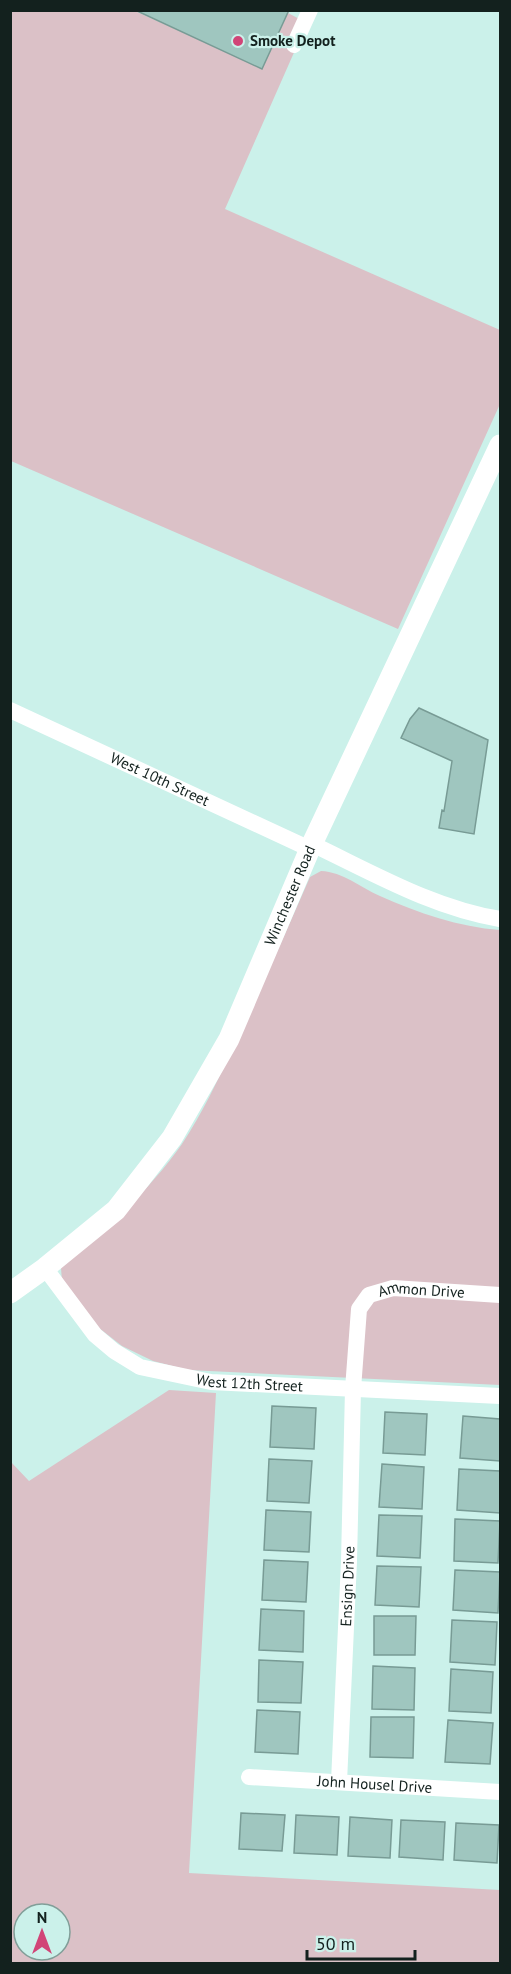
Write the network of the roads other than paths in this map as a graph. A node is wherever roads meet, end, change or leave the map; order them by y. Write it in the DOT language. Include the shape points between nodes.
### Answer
graph roads {
  1 [pos="309,10"];
  2 [pos="294,45"];
  3 [pos="501,445"];
  4 [pos="10,710"];
  5 [pos="311,846"];
  6 [pos="501,919"];
  7 [pos="45,1268"];
  8 [pos="10,1293"];
  9 [pos="501,1295"];
  10 [pos="353,1389"];
  11 [pos="501,1396"];
  12 [pos="249,1777"];
  13 [pos="339,1782"];
  14 [pos="501,1792"];
  1 -- 2 [label="street"];
  3 -- 5 [label="street, Winchester Road"];
  4 -- 5 [label="street, West 10th Street"];
  5 -- 6 [label="street, West 10th Street" via="425,898"];
  5 -- 7 [label="street, Winchester Road" via="229,1039 172,1138 116,1210"];
  7 -- 8 [label="street, Winchester Road"];
  7 -- 10 [label="street, West 12th Street" via="95,1335 140,1367 211,1382"];
  9 -- 10 [label="street, Ammon Drive" via="393,1288 369,1295 359,1309"];
  10 -- 11 [label="street, West 12th Street"];
  10 -- 13 [label="street, Ensign Drive"];
  12 -- 13 [label="street, John Housel Drive"];
  13 -- 14 [label="street, John Housel Drive"];
}
